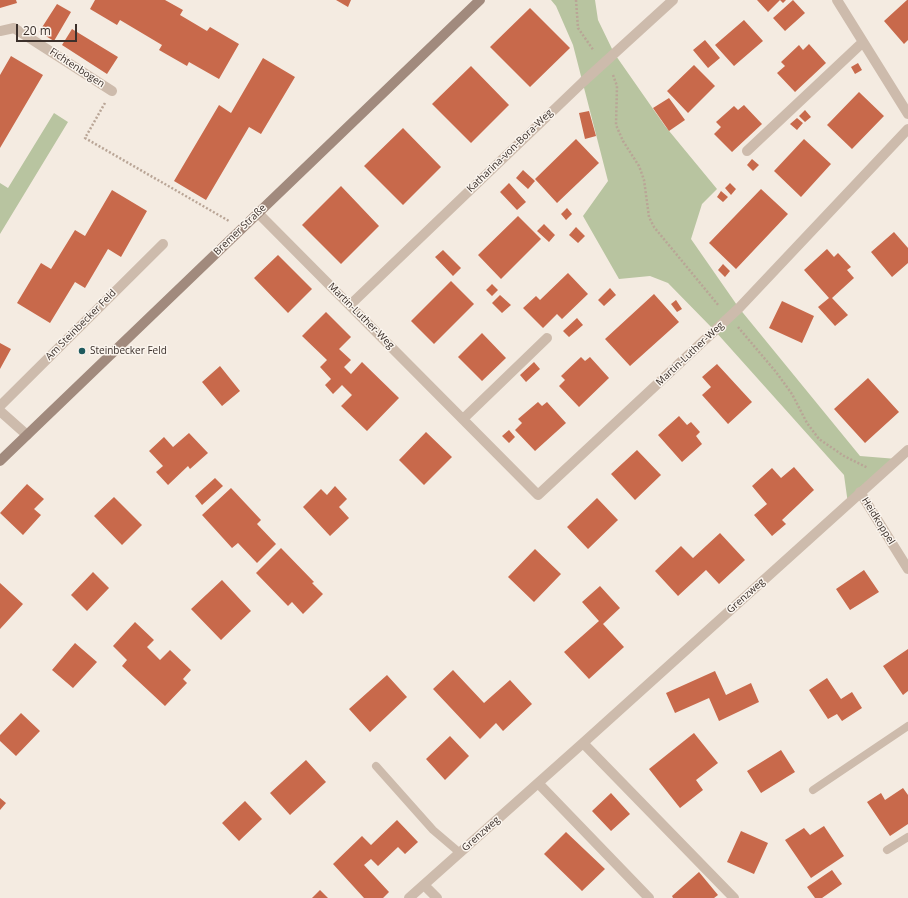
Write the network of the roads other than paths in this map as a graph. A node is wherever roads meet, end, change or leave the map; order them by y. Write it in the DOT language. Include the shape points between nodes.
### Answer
graph roads {
  1 [pos="480,0"];
  2 [pos="673,0"];
  3 [pos="837,0"];
  4 [pos="0,31"];
  5 [pos="863,42"];
  6 [pos="112,91"];
  7 [pos="908,114"];
  8 [pos="908,129"];
  9 [pos="747,151"];
  10 [pos="258,213"];
  11 [pos="163,244"];
  12 [pos="350,305"];
  13 [pos="547,338"];
  14 [pos="0,406"];
  15 [pos="0,411"];
  16 [pos="463,419"];
  17 [pos="27,435"];
  18 [pos="908,450"];
  19 [pos="0,461"];
  20 [pos="860,492"];
  21 [pos="908,569"];
  22 [pos="908,726"];
  23 [pos="584,743"];
  24 [pos="376,766"];
  25 [pos="538,783"];
  26 [pos="813,790"];
  27 [pos="908,837"];
  28 [pos="887,850"];
  29 [pos="460,853"];
  30 [pos="424,885"];
  31 [pos="409,898"];
  32 [pos="437,898"];
  33 [pos="649,898"];
  34 [pos="734,898"];
  1 -- 10 [label="street, Bremer Straße"];
  2 -- 12 [label="street, Katharina-von-Bora-Weg" via="603,63"];
  3 -- 5 [label="street"];
  4 -- 6 [label="street, Fichtenbogen" via="14,28"];
  5 -- 7 [label="street"];
  5 -- 9 [label="street"];
  8 -- 16 [label="street, Martin-Luther-Weg" via="729,318 538,495"];
  10 -- 12 [label="street, Martin-Luther-Weg"];
  10 -- 17 [label="street, Bremer Straße"];
  11 -- 14 [label="street, Am Steinbecker Feld"];
  12 -- 16 [label="street, Martin-Luther-Weg"];
  13 -- 16 [label="street"];
  15 -- 17 [label="street"];
  17 -- 19 [label="street, Bremer Straße"];
  18 -- 20 [label="street, Grenzweg"];
  20 -- 21 [label="street, Heidkoppel"];
  20 -- 23 [label="street, Grenzweg"];
  22 -- 26 [label="lane"];
  23 -- 25 [label="street, Grenzweg"];
  23 -- 34 [label="street"];
  24 -- 29 [label="lane" via="433,830"];
  25 -- 29 [label="street, Grenzweg"];
  25 -- 33 [label="street"];
  27 -- 28 [label="lane"];
  29 -- 30 [label="street, Grenzweg"];
  30 -- 31 [label="street, Grenzweg"];
  30 -- 32 [label="street"];
}
